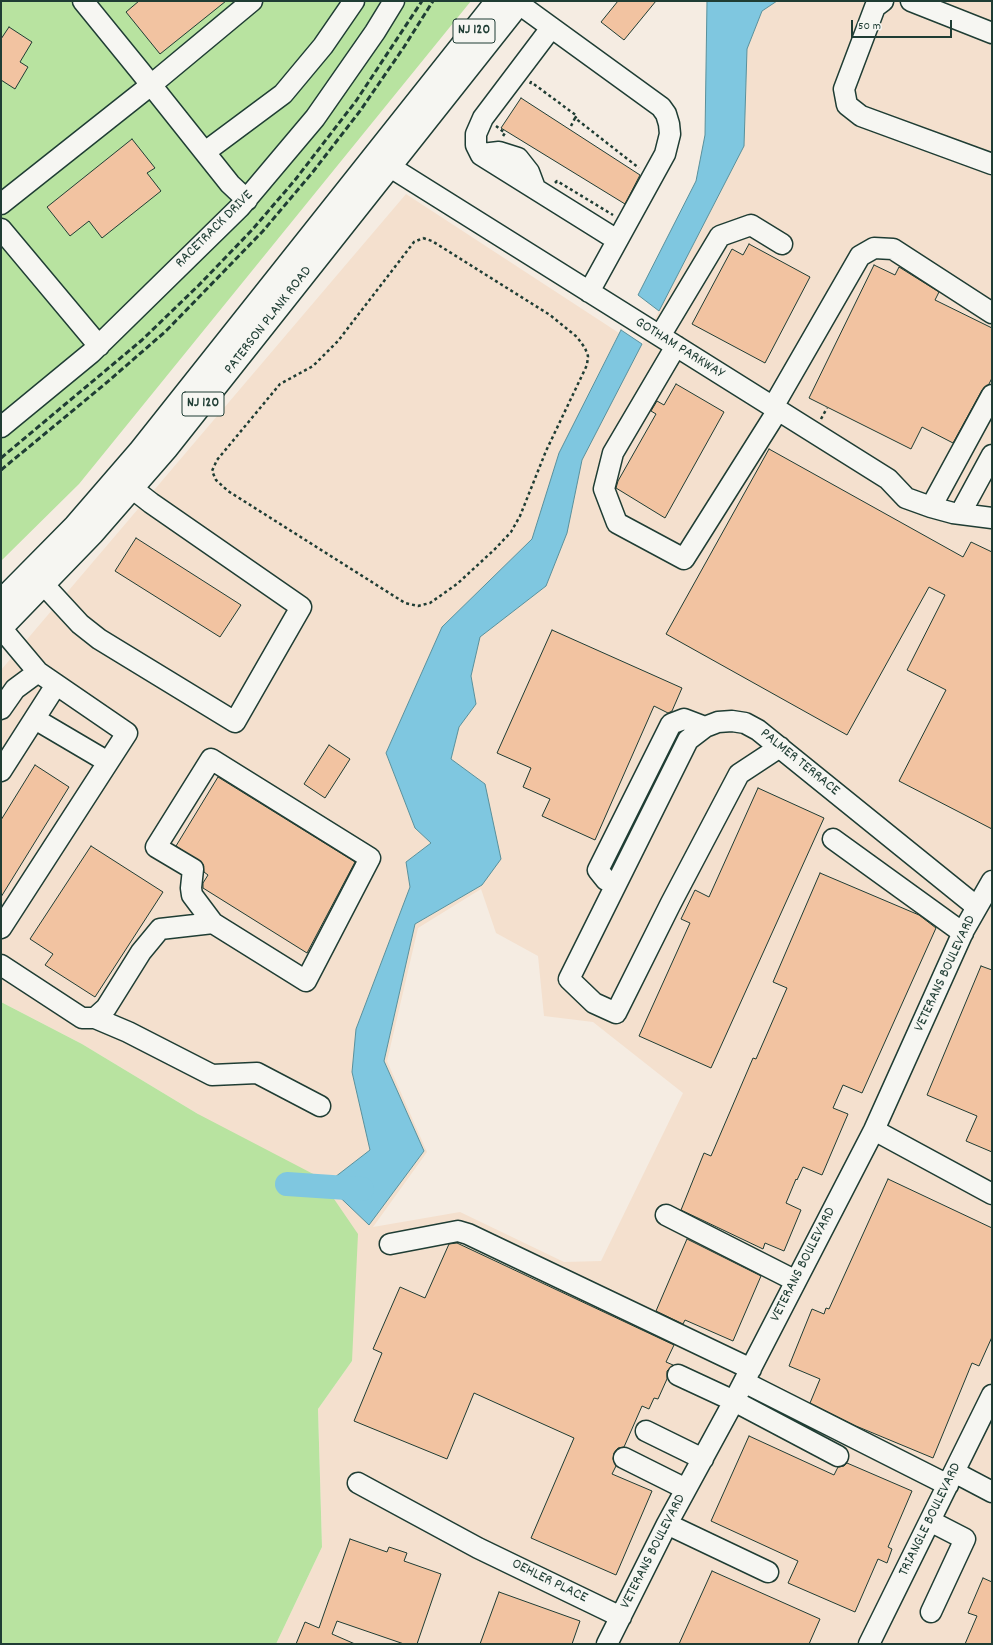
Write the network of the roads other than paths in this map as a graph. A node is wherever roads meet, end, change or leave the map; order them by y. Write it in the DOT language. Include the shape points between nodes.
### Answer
graph roads {
  1 [pos="83,1"];
  2 [pos="252,1"];
  3 [pos="354,1"];
  4 [pos="394,1"];
  5 [pos="498,1"];
  6 [pos="883,1"];
  7 [pos="911,1"];
  8 [pos="520,3"];
  9 [pos="551,28"];
  10 [pos="992,33"];
  11 [pos="151,85"];
  12 [pos="205,152"];
  13 [pos="382,162"];
  14 [pos="992,164"];
  15 [pos="247,200"];
  16 [pos="1,204"];
  17 [pos="617,240"];
  18 [pos="5,242"];
  19 [pos="782,244"];
  20 [pos="589,292"];
  21 [pos="992,313"];
  22 [pos="668,341"];
  23 [pos="99,346"];
  24 [pos="992,395"];
  25 [pos="775,408"];
  26 [pos="1,427"];
  27 [pos="992,455"];
  28 [pos="133,489"];
  29 [pos="931,507"];
  30 [pos="960,514"];
  31 [pos="992,518"];
  32 [pos="41,561"];
  33 [pos="44,585"];
  34 [pos="1,587"];
  35 [pos="1,601"];
  36 [pos="1,628"];
  37 [pos="38,672"];
  38 [pos="56,685"];
  39 [pos="1,709"];
  40 [pos="35,719"];
  41 [pos="780,747"];
  42 [pos="108,762"];
  43 [pos="1,771"];
  44 [pos="833,840"];
  45 [pos="992,881"];
  46 [pos="977,907"];
  47 [pos="213,923"];
  48 [pos="1,928"];
  49 [pos="963,933"];
  50 [pos="1,965"];
  51 [pos="95,1018"];
  52 [pos="320,1106"];
  53 [pos="874,1130"];
  54 [pos="992,1194"];
  55 [pos="666,1215"];
  56 [pos="390,1244"];
  57 [pos="796,1281"];
  58 [pos="678,1375"];
  59 [pos="747,1376"];
  60 [pos="992,1395"];
  61 [pos="734,1402"];
  62 [pos="646,1431"];
  63 [pos="838,1456"];
  64 [pos="624,1458"];
  65 [pos="703,1459"];
  66 [pos="951,1479"];
  67 [pos="358,1483"];
  68 [pos="686,1489"];
  69 [pos="992,1492"];
  70 [pos="930,1521"];
  71 [pos="667,1524"];
  72 [pos="768,1572"];
  73 [pos="931,1612"];
  74 [pos="621,1617"];
  75 [pos="607,1644"];
  76 [pos="869,1644"];
  1 -- 11 [label="street"];
  2 -- 11 [label="street"];
  3 -- 12 [label="street" via="323,46 283,94"];
  4 -- 15 [label="street, RACETRACK DRIVE" via="315,118"];
  5 -- 13 [label="main road, PATERSON PLANK ROAD / NJ 120"];
  6 -- 14 [label="street" via="875,7 844,89 846,105 861,116"];
  7 -- 10 [label="street"];
  8 -- 9 [label="street"];
  8 -- 13 [label="main road, PATERSON PLANK ROAD / NJ 120"];
  9 -- 17 [label="street" via="661,107 666,114 670,134 665,154"];
  9 -- 17 [label="street" via="478,126 476,145 481,155"];
  11 -- 12 [label="street"];
  11 -- 16 [label="street"];
  12 -- 15 [label="street" via="230,184"];
  13 -- 20 [label="street, GOTHAM PARKWAY"];
  13 -- 28 [label="main road, PATERSON PLANK ROAD / NJ 120"];
  13 -- 32 [label="main road, PATERSON PLANK ROAD / NJ 120" via="108,489"];
  15 -- 23 [label="street, RACETRACK DRIVE"];
  17 -- 20 [label="street"];
  18 -- 23 [label="street"];
  19 -- 22 [label="street" via="751,225 720,236"];
  20 -- 22 [label="street, GOTHAM PARKWAY"];
  21 -- 25 [label="street" via="893,249 874,248 860,256"];
  22 -- 25 [label="street, GOTHAM PARKWAY"];
  22 -- 25 [label="street" via="613,453 604,489 617,523 684,559"];
  23 -- 26 [label="street, RACETRACK DRIVE"];
  24 -- 29 [label="street"];
  25 -- 29 [label="street, GOTHAM PARKWAY" via="888,479 906,498"];
  27 -- 30 [label="street"];
  28 -- 33 [label="main road, PATERSON PLANK ROAD / NJ 120"];
  28 -- 33 [label="street" via="301,607 235,722 99,639 80,624"];
  29 -- 30 [label="street, GOTHAM PARKWAY"];
  30 -- 31 [label="street, GOTHAM PARKWAY"];
  32 -- 34 [label="main road"];
  32 -- 35 [label="main road, PATERSON PLANK ROAD / NJ 120"];
  33 -- 36 [label="main road, PATERSON PLANK ROAD / NJ 120"];
  36 -- 37 [label="street"];
  37 -- 38 [label="street"];
  37 -- 39 [label="street" via="15,689"];
  38 -- 40 [label="street"];
  38 -- 42 [label="street" via="126,733"];
  40 -- 42 [label="street"];
  40 -- 43 [label="street"];
  41 -- 41 [label="street, PALMER TERRACE" via="739,774 616,1013 594,1003 569,979 688,740 705,727 718,722 732,721 745,723 758,730"];
  41 -- 46 [label="street, PALMER TERRACE"];
  42 -- 48 [label="street"];
  44 -- 49 [label="street"];
  45 -- 46 [label="street, VETERANS BOULEVARD"];
  46 -- 49 [label="street, VETERANS BOULEVARD"];
  47 -- 47 [label="street" via="192,895 193,869 156,847 211,759 370,858 306,981"];
  47 -- 51 [label="street" via="160,929 141,952 106,1008"];
  49 -- 53 [label="street, VETERANS BOULEVARD"];
  50 -- 51 [label="street" via="82,1018"];
  51 -- 52 [label="street" via="212,1075 257,1073"];
  53 -- 54 [label="street"];
  53 -- 57 [label="street, VETERANS BOULEVARD"];
  55 -- 57 [label="street"];
  56 -- 59 [label="street" via="458,1232 468,1234"];
  57 -- 59 [label="street, VETERANS BOULEVARD"];
  58 -- 61 [label="street"];
  59 -- 61 [label="street, VETERANS BOULEVARD"];
  59 -- 66 [label="street"];
  60 -- 66 [label="street, TRIANGLE BOULEVARD"];
  61 -- 63 [label="street"];
  61 -- 65 [label="street, VETERANS BOULEVARD"];
  62 -- 65 [label="street"];
  64 -- 68 [label="street"];
  65 -- 68 [label="street, VETERANS BOULEVARD"];
  66 -- 69 [label="street"];
  66 -- 70 [label="street, TRIANGLE BOULEVARD"];
  67 -- 74 [label="street, OEHLER PLACE" via="478,1548"];
  68 -- 71 [label="street, VETERANS BOULEVARD"];
  70 -- 73 [label="street" via="966,1539"];
  70 -- 76 [label="street, TRIANGLE BOULEVARD"];
  71 -- 72 [label="street"];
  71 -- 74 [label="street, VETERANS BOULEVARD"];
  74 -- 75 [label="street, VETERANS BOULEVARD"];
}
